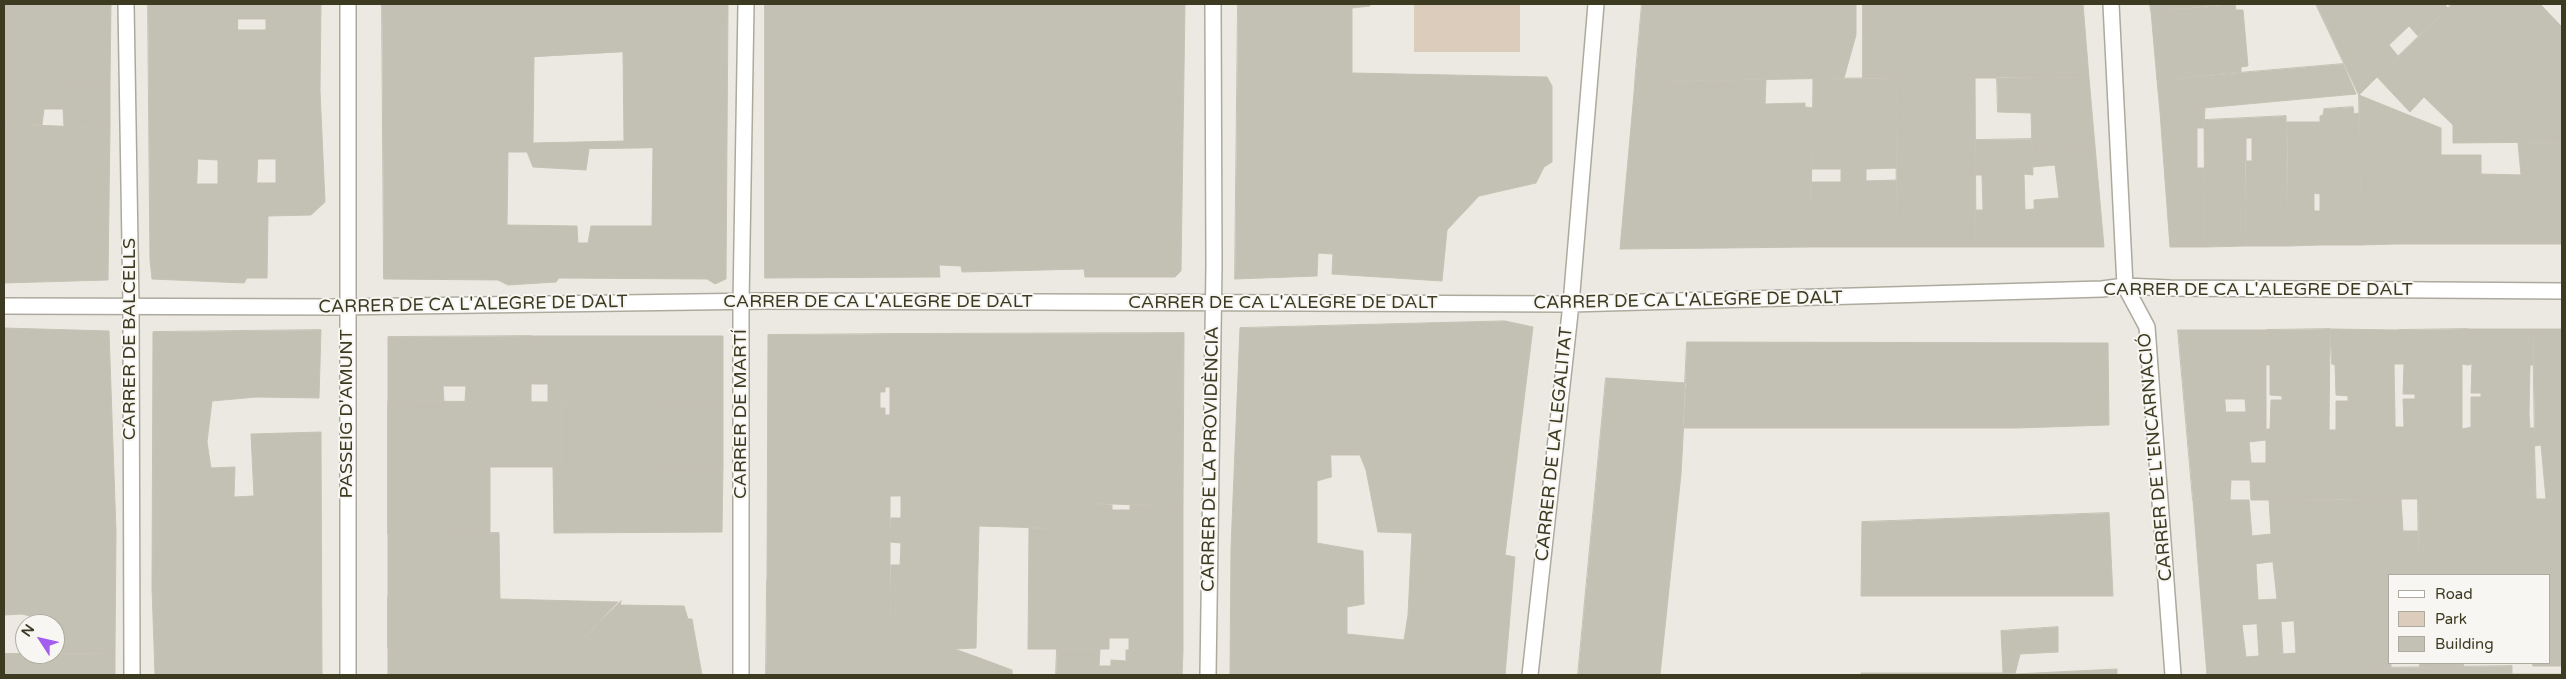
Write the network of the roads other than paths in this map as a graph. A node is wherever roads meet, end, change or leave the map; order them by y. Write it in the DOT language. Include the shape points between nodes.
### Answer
graph roads {
  1 [pos="126,4"];
  2 [pos="348,4"];
  3 [pos="746,4"];
  4 [pos="1213,4"];
  5 [pos="1596,4"];
  6 [pos="2110,4"];
  7 [pos="2125,286"];
  8 [pos="2562,291"];
  9 [pos="742,303"];
  10 [pos="1213,303"];
  11 [pos="1571,304"];
  12 [pos="131,305"];
  13 [pos="4,306"];
  14 [pos="347,306"];
  15 [pos="132,675"];
  16 [pos="348,675"];
  17 [pos="741,675"];
  18 [pos="1208,675"];
  19 [pos="1530,675"];
  20 [pos="2173,675"];
  1 -- 12 [label="street, CARRER DE BALCELLS"];
  2 -- 14 [label="street, PASSEIG D'AMUNT"];
  3 -- 9 [label="street, CARRER DE MARTÍ"];
  4 -- 10 [label="street, CARRER DE LA PROVIDÈNCIA"];
  5 -- 11 [label="street, CARRER DE LA LEGALITAT"];
  6 -- 7 [label="street, CARRER DE L'ENCARNACIÓ"];
  7 -- 8 [label="street, CARRER DE CA L'ALEGRE DE DALT"];
  7 -- 11 [label="street, CARRER DE CA L'ALEGRE DE DALT"];
  7 -- 20 [label="street, CARRER DE L'ENCARNACIÓ" via="2147,326"];
  9 -- 10 [label="street, CARRER DE CA L'ALEGRE DE DALT"];
  9 -- 14 [label="street, CARRER DE CA L'ALEGRE DE DALT"];
  9 -- 17 [label="street, CARRER DE MARTÍ"];
  10 -- 11 [label="street, CARRER DE CA L'ALEGRE DE DALT"];
  10 -- 18 [label="street, CARRER DE LA PROVIDÈNCIA"];
  11 -- 19 [label="street, CARRER DE LA LEGALITAT"];
  12 -- 13 [label="street, CARRER DE CA L'ALEGRE DE DALT"];
  12 -- 14 [label="street, CARRER DE CA L'ALEGRE DE DALT"];
  12 -- 15 [label="street, CARRER DE BALCELLS"];
  14 -- 16 [label="street, PASSEIG D'AMUNT"];
}
